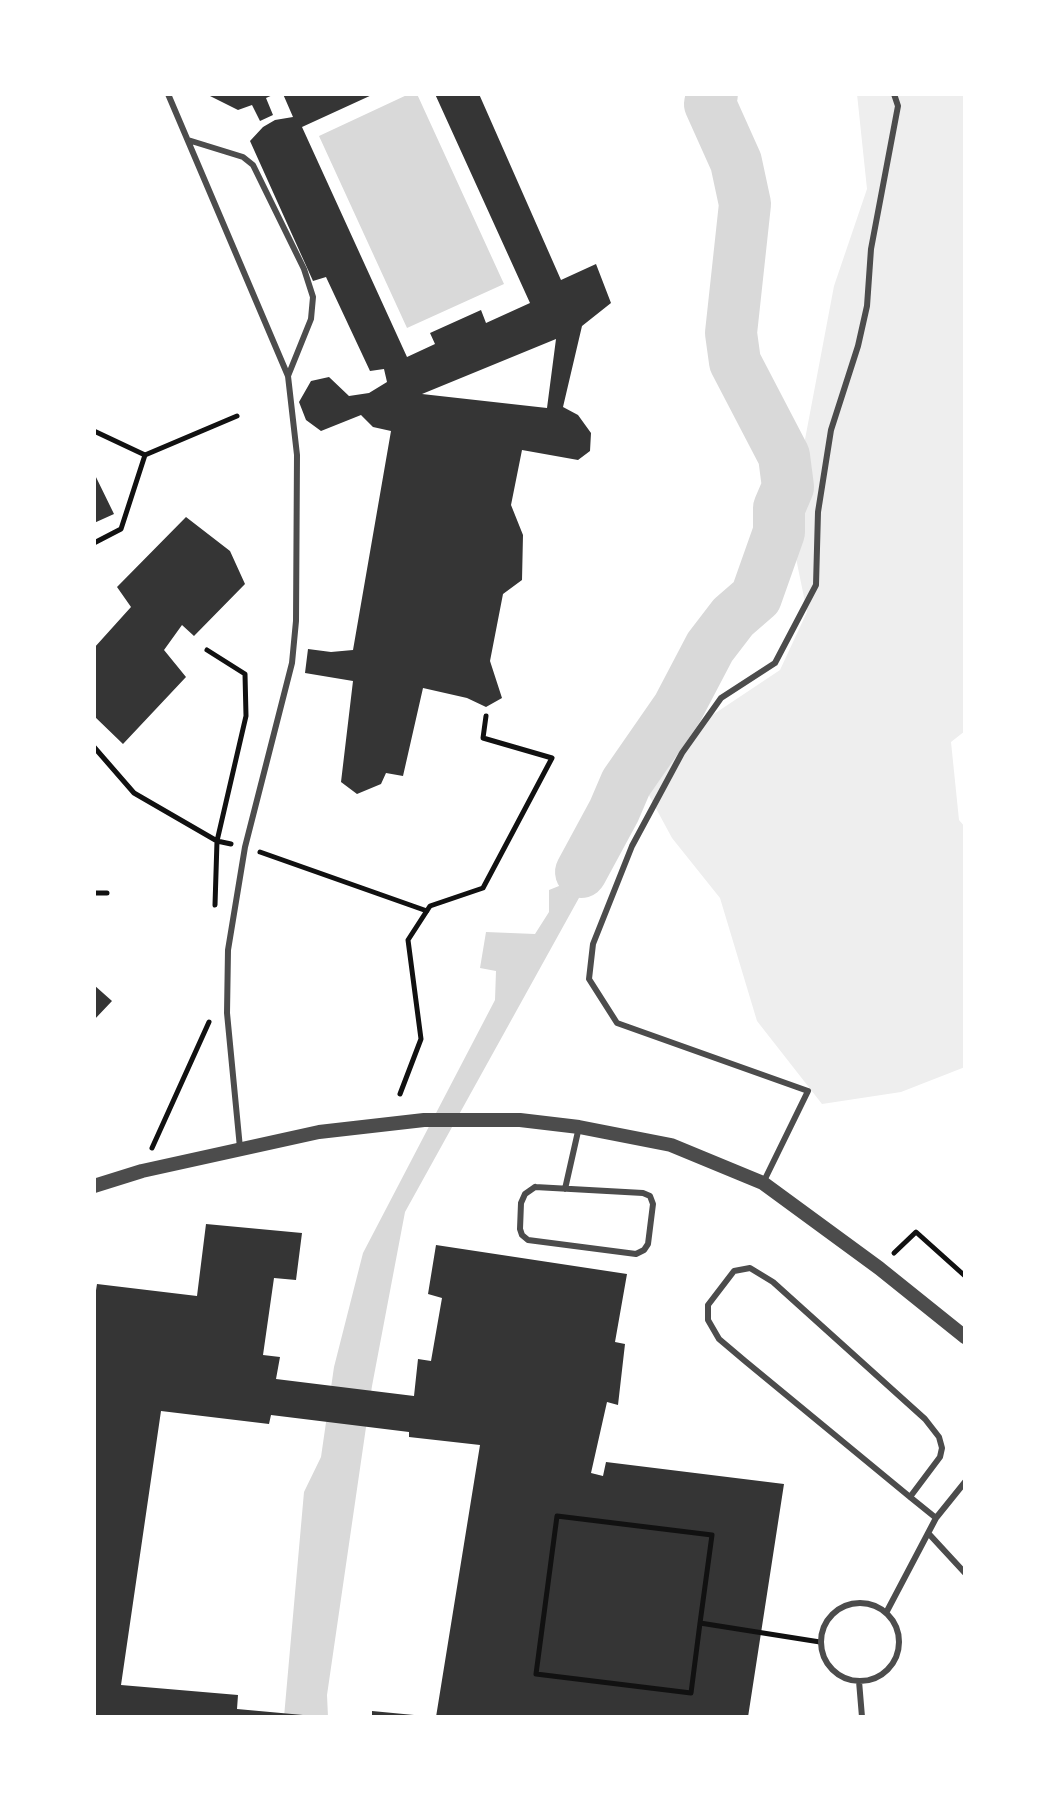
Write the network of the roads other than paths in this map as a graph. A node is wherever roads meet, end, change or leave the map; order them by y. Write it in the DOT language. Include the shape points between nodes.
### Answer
graph roads {
  1 [pos="168,94"];
  2 [pos="894,94"];
  3 [pos="188,140"];
  4 [pos="288,376"];
  5 [pos="579,1127"];
  6 [pos="240,1148"];
  7 [pos="763,1183"];
  8 [pos="94,1186"];
  9 [pos="565,1189"];
  10 [pos="965,1337"];
  11 [pos="965,1482"];
  12 [pos="910,1497"];
  13 [pos="936,1518"];
  14 [pos="929,1534"];
  15 [pos="965,1573"];
  16 [pos="886,1613"];
  17 [pos="859,1681"];
  18 [pos="862,1717"];
  1 -- 3 [label="lane"];
  2 -- 7 [label="lane" via="898,106 871,249 867,306 824,471 816,585 775,663 721,698 682,753 632,846 593,944 589,979 617,1023 808,1091"];
  3 -- 4 [label="lane"];
  3 -- 4 [label="lane" via="253,165 304,269 313,297 311,319"];
  4 -- 6 [label="lane" via="297,455 292,663 245,847 227,965"];
  5 -- 6 [label="street" via="520,1120 424,1120"];
  5 -- 7 [label="street" via="671,1145"];
  5 -- 9 [label="lane"];
  6 -- 8 [label="street"];
  7 -- 10 [label="street"];
  9 -- 9 [label="lane" via="650,1196 644,1250 636,1254 528,1240 520,1229 525,1194 535,1187"];
  11 -- 13 [label="lane"];
  12 -- 12 [label="lane" via="942,1448 925,1419 773,1282 750,1268 734,1271 708,1305 708,1320 719,1339"];
  12 -- 13 [label="lane"];
  13 -- 14 [label="lane"];
  14 -- 15 [label="lane"];
  14 -- 16 [label="lane"];
  16 -- 17 [label="lane" via="899,1636 894,1663 873,1679"];
  16 -- 17 [label="lane" via="863,1603 850,1604 823,1629 820,1642 828,1665"];
  17 -- 18 [label="lane"];
}
